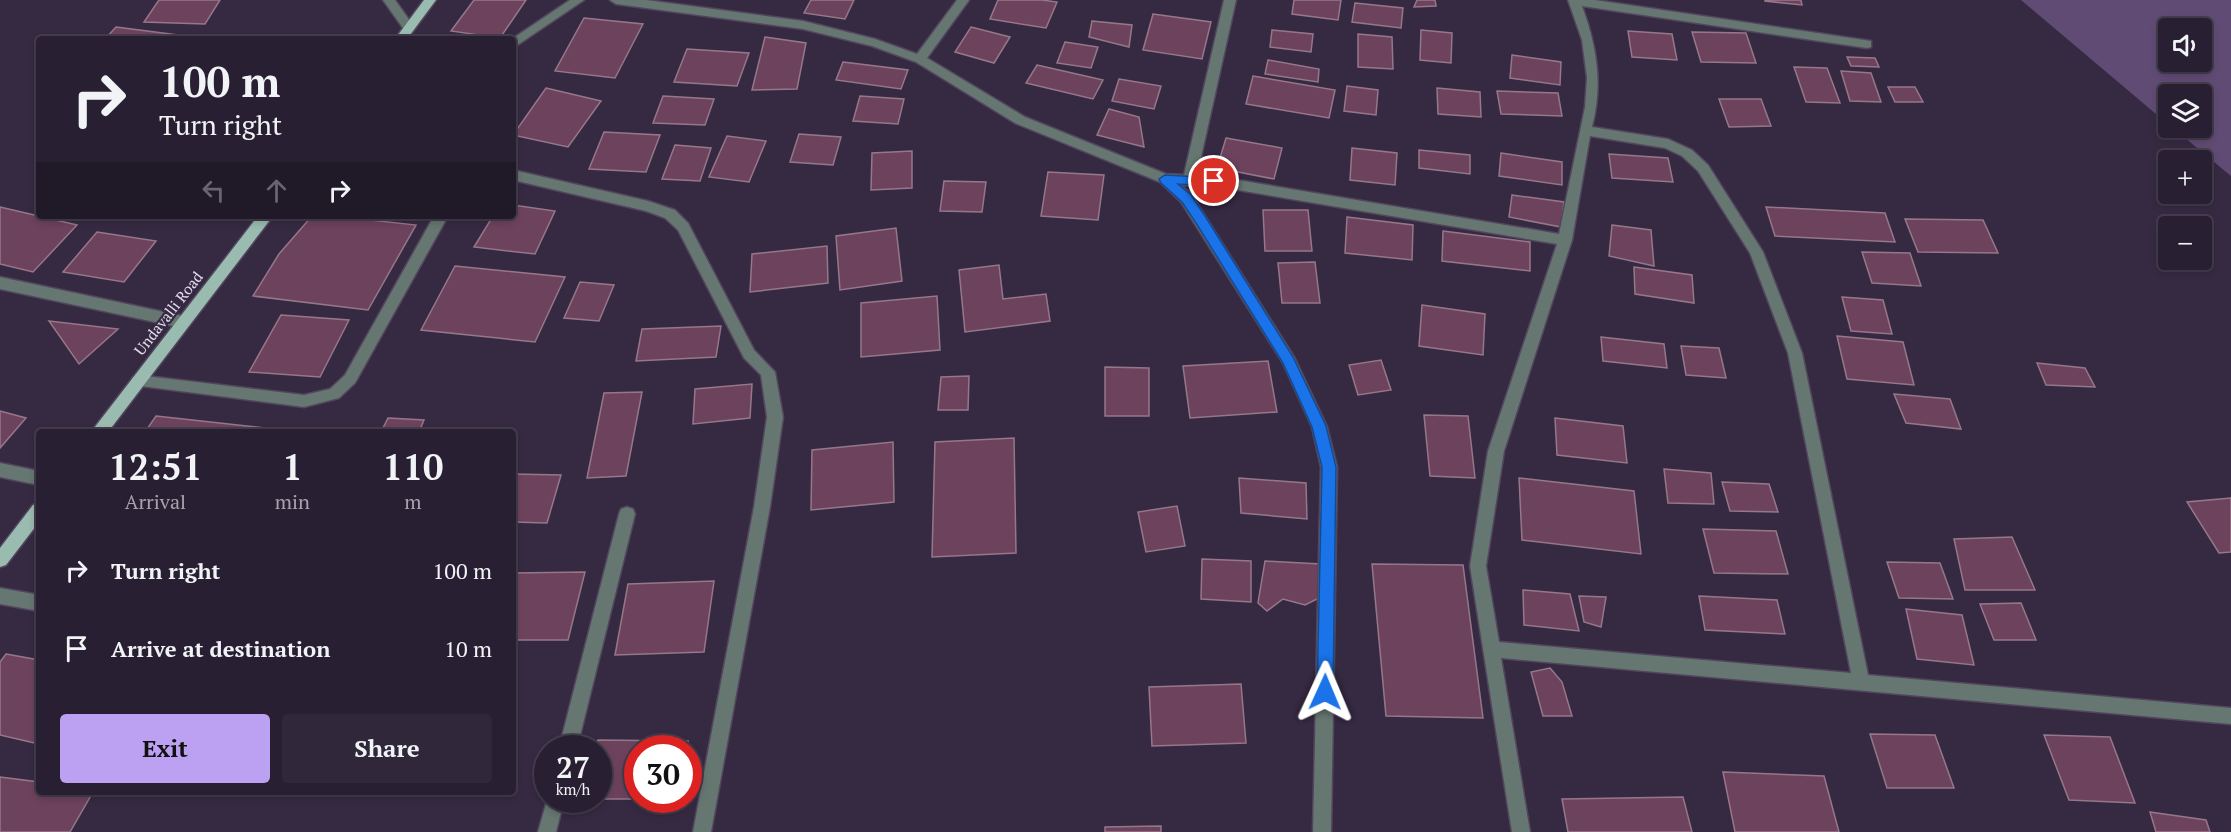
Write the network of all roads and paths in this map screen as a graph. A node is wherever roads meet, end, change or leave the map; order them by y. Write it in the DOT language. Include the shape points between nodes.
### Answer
graph roads {
  1 [pos="389,0"];
  2 [pos="430,0"];
  3 [pos="578,0"];
  4 [pos="616,0"];
  5 [pos="963,0"];
  6 [pos="1230,0"];
  7 [pos="1574,0"];
  8 [pos="409,28"];
  9 [pos="402,36"];
  10 [pos="516,42"];
  11 [pos="1867,44"];
  12 [pos="920,59"];
  13 [pos="1585,130"];
  14 [pos="516,176"];
  15 [pos="1165,179"];
  16 [pos="1191,179"];
  17 [pos="264,219"];
  18 [pos="439,219"];
  19 [pos="1565,240"];
  20 [pos="0,283"];
  21 [pos="183,322"];
  22 [pos="138,381"];
  23 [pos="101,429"];
  24 [pos="0,470"];
  25 [pos="36,477"];
  26 [pos="36,514"];
  27 [pos="627,514"];
  28 [pos="0,560"];
  29 [pos="0,596"];
  30 [pos="36,602"];
  31 [pos="1491,649"];
  32 [pos="1861,682"];
  33 [pos="2231,716"];
  34 [pos="571,735"];
  35 [pos="552,813"];
  36 [pos="547,832"];
  37 [pos="702,832"];
  38 [pos="1322,832"];
  39 [pos="1521,832"];
  1 -- 8 [label="street"];
  2 -- 8 [label="main road"];
  3 -- 10 [label="street"];
  4 -- 12 [label="street" via="803,25"];
  5 -- 12 [label="street"];
  6 -- 16 [label="street"];
  7 -- 11 [label="street"];
  7 -- 13 [label="street" via="1588,40 1593,78"];
  8 -- 9 [label="main road"];
  12 -- 15 [label="street" via="1020,120"];
  13 -- 19 [label="street"];
  13 -- 32 [label="street" via="1668,144 1687,153 1703,168 1756,252 1795,353"];
  14 -- 37 [label="street" via="670,214 683,227 749,354 768,372 774,393 775,417 762,507"];
  15 -- 16 [label="street"];
  15 -- 38 [label="street" via="1186,198 1201,220 1289,361 1319,426 1327,457 1330,483"];
  16 -- 19 [label="street"];
  17 -- 21 [label="main road, Undavalli Road"];
  18 -- 22 [label="street" via="350,379 334,394 304,401"];
  19 -- 31 [label="street" via="1496,452 1486,500 1478,566"];
  20 -- 21 [label="street"];
  21 -- 22 [label="main road, Undavalli Road"];
  22 -- 23 [label="main road, Undavalli Road"];
  24 -- 25 [label="street"];
  26 -- 28 [label="main road"];
  27 -- 34 [label="street"];
  29 -- 30 [label="street"];
  31 -- 32 [label="street"];
  31 -- 39 [label="street"];
  32 -- 33 [label="street"];
  35 -- 36 [label="street"];
}
